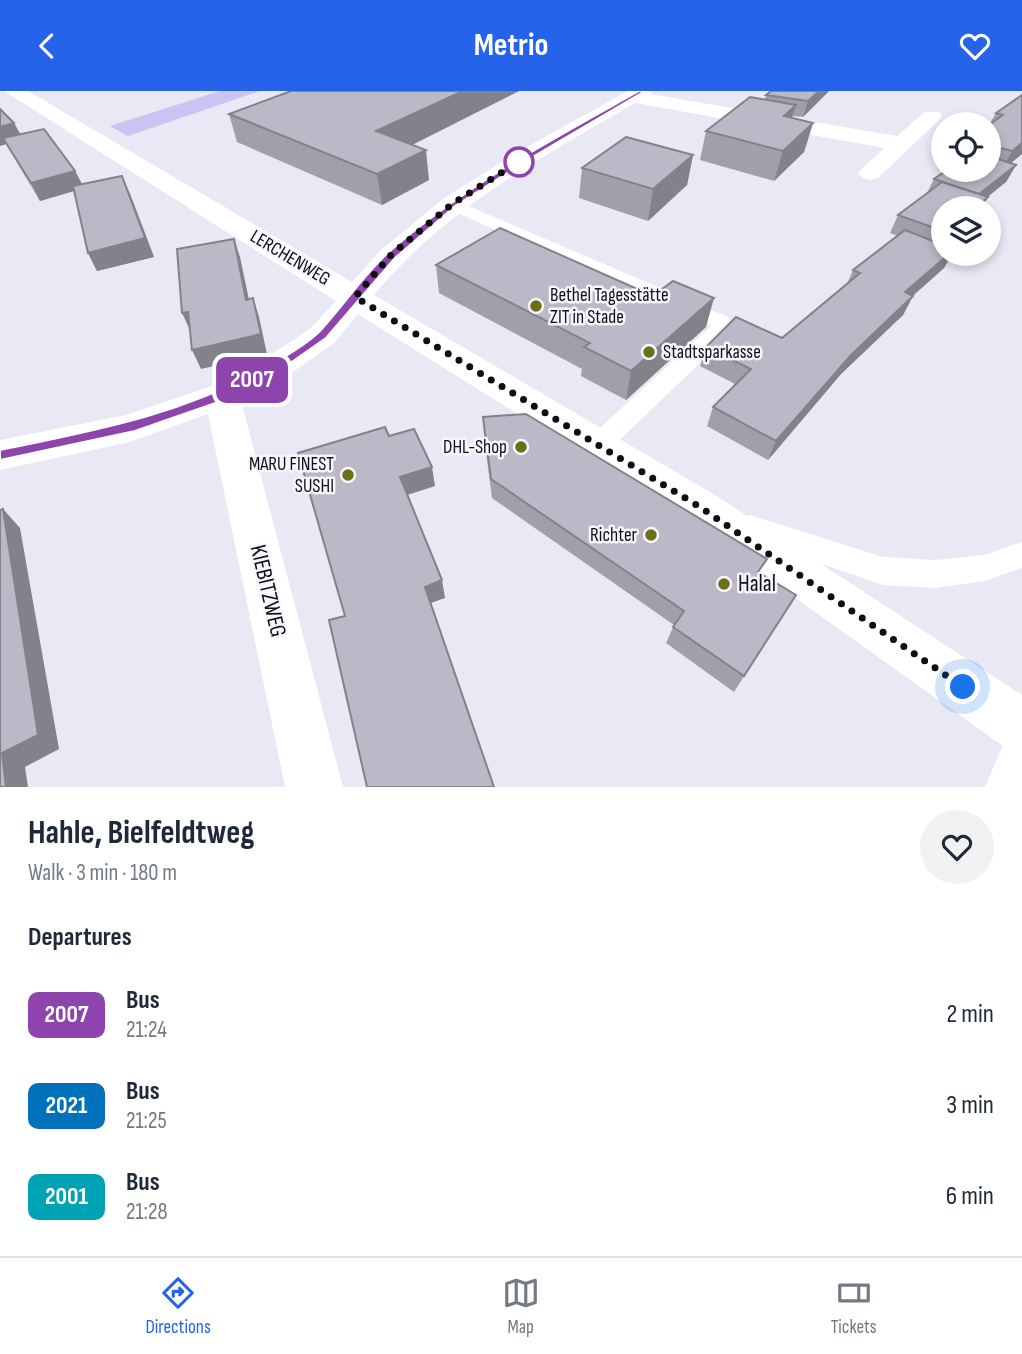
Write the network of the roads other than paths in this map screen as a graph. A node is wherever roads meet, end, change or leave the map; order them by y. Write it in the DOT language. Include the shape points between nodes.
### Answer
graph roads {
  1 [pos="14,91"];
  2 [pos="637,94"];
  3 [pos="931,116"];
  4 [pos="902,144"];
  5 [pos="870,173"];
  6 [pos="452,204"];
  7 [pos="355,297"];
  8 [pos="222,396"];
  9 [pos="598,445"];
  10 [pos="0,455"];
  11 [pos="700,507"];
  12 [pos="1022,555"];
  13 [pos="1022,727"];
  14 [pos="1022,767"];
  15 [pos="314,787"];
  16 [pos="1014,787"];
  1 -- 7 [label="street, LERCHENWEG"];
  2 -- 4 [label="street"];
  2 -- 6 [label="street"];
  3 -- 4 [label="street"];
  4 -- 5 [label="street"];
  6 -- 7 [label="street" via="391,255"];
  6 -- 9 [label="lane" via="720,321 719,332"];
  7 -- 8 [label="street" via="322,336"];
  7 -- 9 [label="street, LERCHENWEG"];
  8 -- 10 [label="street" via="130,428"];
  8 -- 15 [label="street, KIEBITZWEG"];
  9 -- 11 [label="street, LERCHENWEG"];
  11 -- 12 [label="lane" via="883,571 936,574 984,568"];
  11 -- 13 [label="street, LERCHENWEG"];
  14 -- 16 [label="street"];
}
